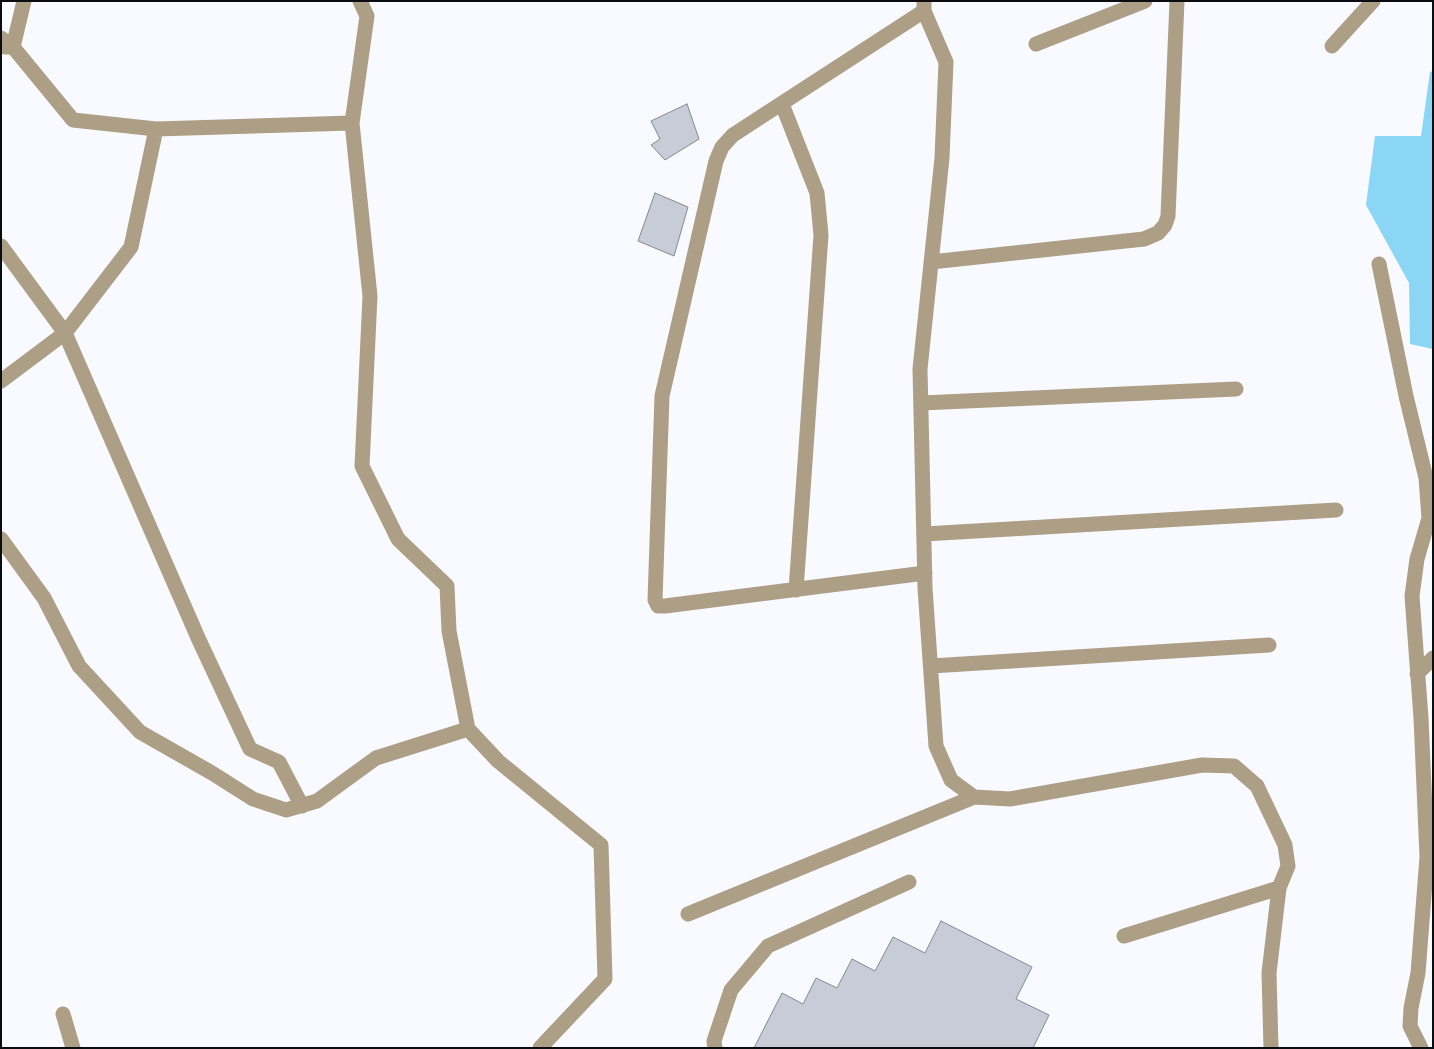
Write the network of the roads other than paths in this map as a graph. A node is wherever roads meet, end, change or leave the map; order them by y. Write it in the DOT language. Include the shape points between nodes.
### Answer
graph roads {
  1 [pos="24,1"];
  2 [pos="360,1"];
  3 [pos="1145,1"];
  4 [pos="1177,1"];
  5 [pos="1373,1"];
  6 [pos="924,6"];
  7 [pos="5,44"];
  8 [pos="1036,44"];
  9 [pos="1332,46"];
  10 [pos="782,104"];
  11 [pos="352,123"];
  12 [pos="156,129"];
  13 [pos="1,246"];
  14 [pos="931,262"];
  15 [pos="1379,264"];
  16 [pos="65,333"];
  17 [pos="1,381"];
  18 [pos="1236,389"];
  19 [pos="921,403"];
  20 [pos="1336,510"];
  21 [pos="924,534"];
  22 [pos="1,539"];
  23 [pos="925,573"];
  24 [pos="796,590"];
  25 [pos="1269,645"];
  26 [pos="1433,658"];
  27 [pos="931,666"];
  28 [pos="1417,674"];
  29 [pos="468,729"];
  30 [pos="974,797"];
  31 [pos="302,806"];
  32 [pos="909,882"];
  33 [pos="1279,888"];
  34 [pos="688,914"];
  35 [pos="1124,936"];
  36 [pos="63,1014"];
  37 [pos="73,1048"];
  38 [pos="540,1048"];
  39 [pos="715,1048"];
  40 [pos="1271,1048"];
  41 [pos="1421,1048"];
  1 -- 7 [label="street"];
  2 -- 11 [label="street" via="367,16"];
  3 -- 8 [label="street"];
  4 -- 14 [label="street" via="1168,216 1158,233 1144,239"];
  5 -- 9 [label="street"];
  6 -- 10 [label="street"];
  6 -- 14 [label="street" via="946,62 942,158"];
  7 -- 12 [label="street" via="73,120"];
  10 -- 24 [label="street" via="817,194 820,235"];
  10 -- 24 [label="street" via="733,135 722,146 716,161 662,396 654,600 658,606 665,606"];
  11 -- 12 [label="street"];
  11 -- 29 [label="street" via="370,296 362,466 398,539 447,586 449,631"];
  12 -- 16 [label="street" via="131,247"];
  13 -- 16 [label="street"];
  14 -- 19 [label="street" via="920,369"];
  15 -- 28 [label="street" via="1426,478 1430,518 1417,559 1412,596"];
  16 -- 17 [label="street"];
  16 -- 31 [label="street" via="250,749 279,762"];
  18 -- 19 [label="street"];
  19 -- 21 [label="street"];
  20 -- 21 [label="street"];
  21 -- 23 [label="street"];
  22 -- 31 [label="street" via="44,598 79,666 140,732 253,799 286,810"];
  23 -- 24 [label="street"];
  23 -- 27 [label="street"];
  25 -- 27 [label="street"];
  26 -- 28 [label="street"];
  27 -- 30 [label="street" via="936,746 950,780"];
  28 -- 41 [label="street" via="1428,857 1410,1026"];
  29 -- 31 [label="street" via="376,758 317,801"];
  29 -- 38 [label="street" via="498,761 601,845 605,979"];
  30 -- 33 [label="street" via="1010,799 1202,765 1234,766 1258,786 1284,845 1288,866"];
  30 -- 34 [label="street"];
  32 -- 39 [label="street" via="768,946 731,990 714,1041"];
  33 -- 35 [label="street"];
  33 -- 40 [label="street" via="1269,974"];
  36 -- 37 [label="street"];
}
